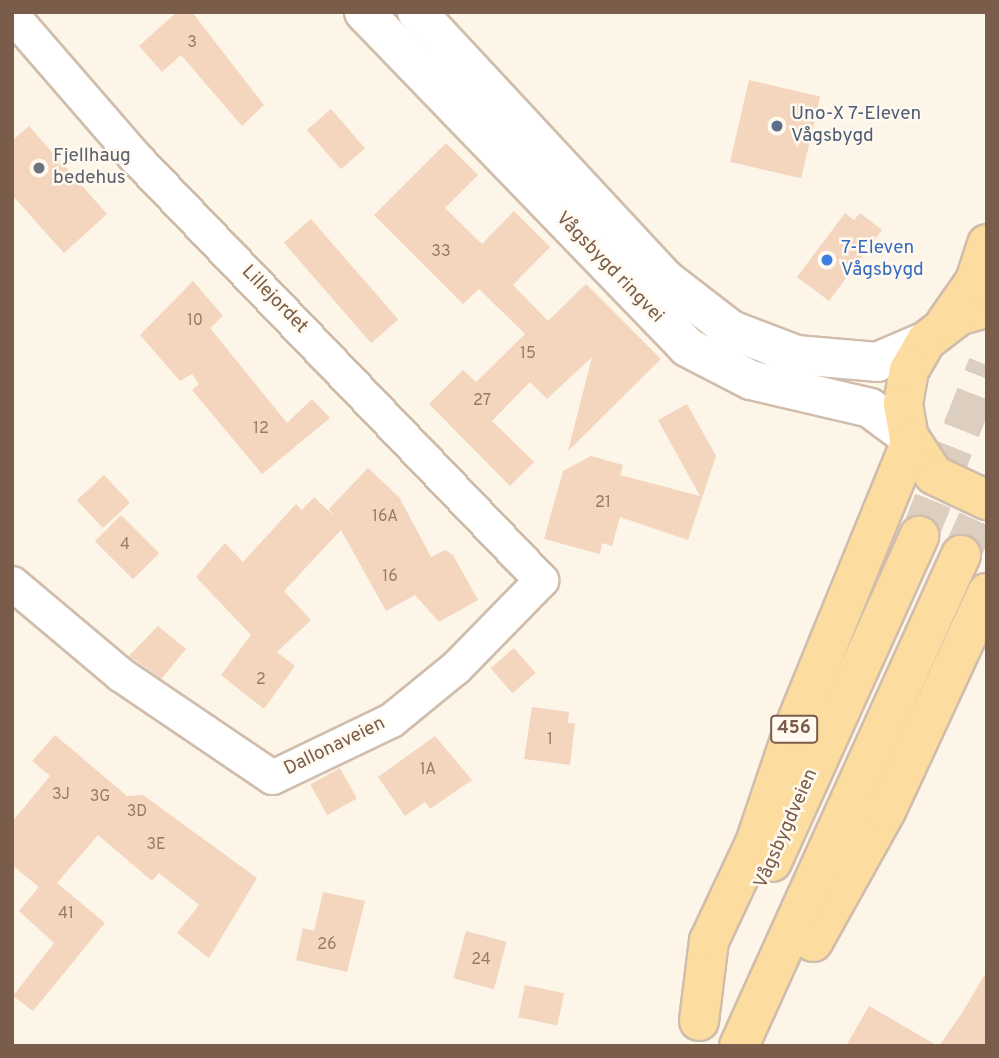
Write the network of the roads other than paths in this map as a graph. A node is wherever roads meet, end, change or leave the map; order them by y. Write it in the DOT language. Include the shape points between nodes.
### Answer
graph roads {
  1 [pos="364,12"];
  2 [pos="417,12"];
  3 [pos="12,15"];
  4 [pos="987,244"];
  5 [pos="987,308"];
  6 [pos="935,332"];
  7 [pos="910,440"];
  8 [pos="987,500"];
  9 [pos="919,536"];
  10 [pos="961,555"];
  11 [pos="541,579"];
  12 [pos="12,583"];
  13 [pos="987,593"];
  14 [pos="694,1033"];
  15 [pos="739,1046"];
  16 [pos="758,1046"];
  1 -- 7 [label="street, Vågsbygd ringvei" via="687,347 751,380 870,408"];
  2 -- 6 [label="street, Vågsbygd ringvei" via="665,279 731,330 796,355 877,362"];
  3 -- 11 [label="street, Lillejordet" via="134,156"];
  4 -- 6 [label="main road, 456" via="975,281"];
  5 -- 6 [label="main road"];
  6 -- 7 [label="main road, 456" via="904,387"];
  7 -- 8 [label="main road, 456" via="934,475"];
  7 -- 14 [label="main road, 456" via="794,728 758,834 709,941"];
  9 -- 14 [label="main road, Vågsbygdveien / 456"];
  10 -- 15 [label="main road"];
  11 -- 12 [label="street, Dallonaveien" via="456,667 391,720 272,777 120,674"];
  13 -- 16 [label="main road" via="882,819"];
}
